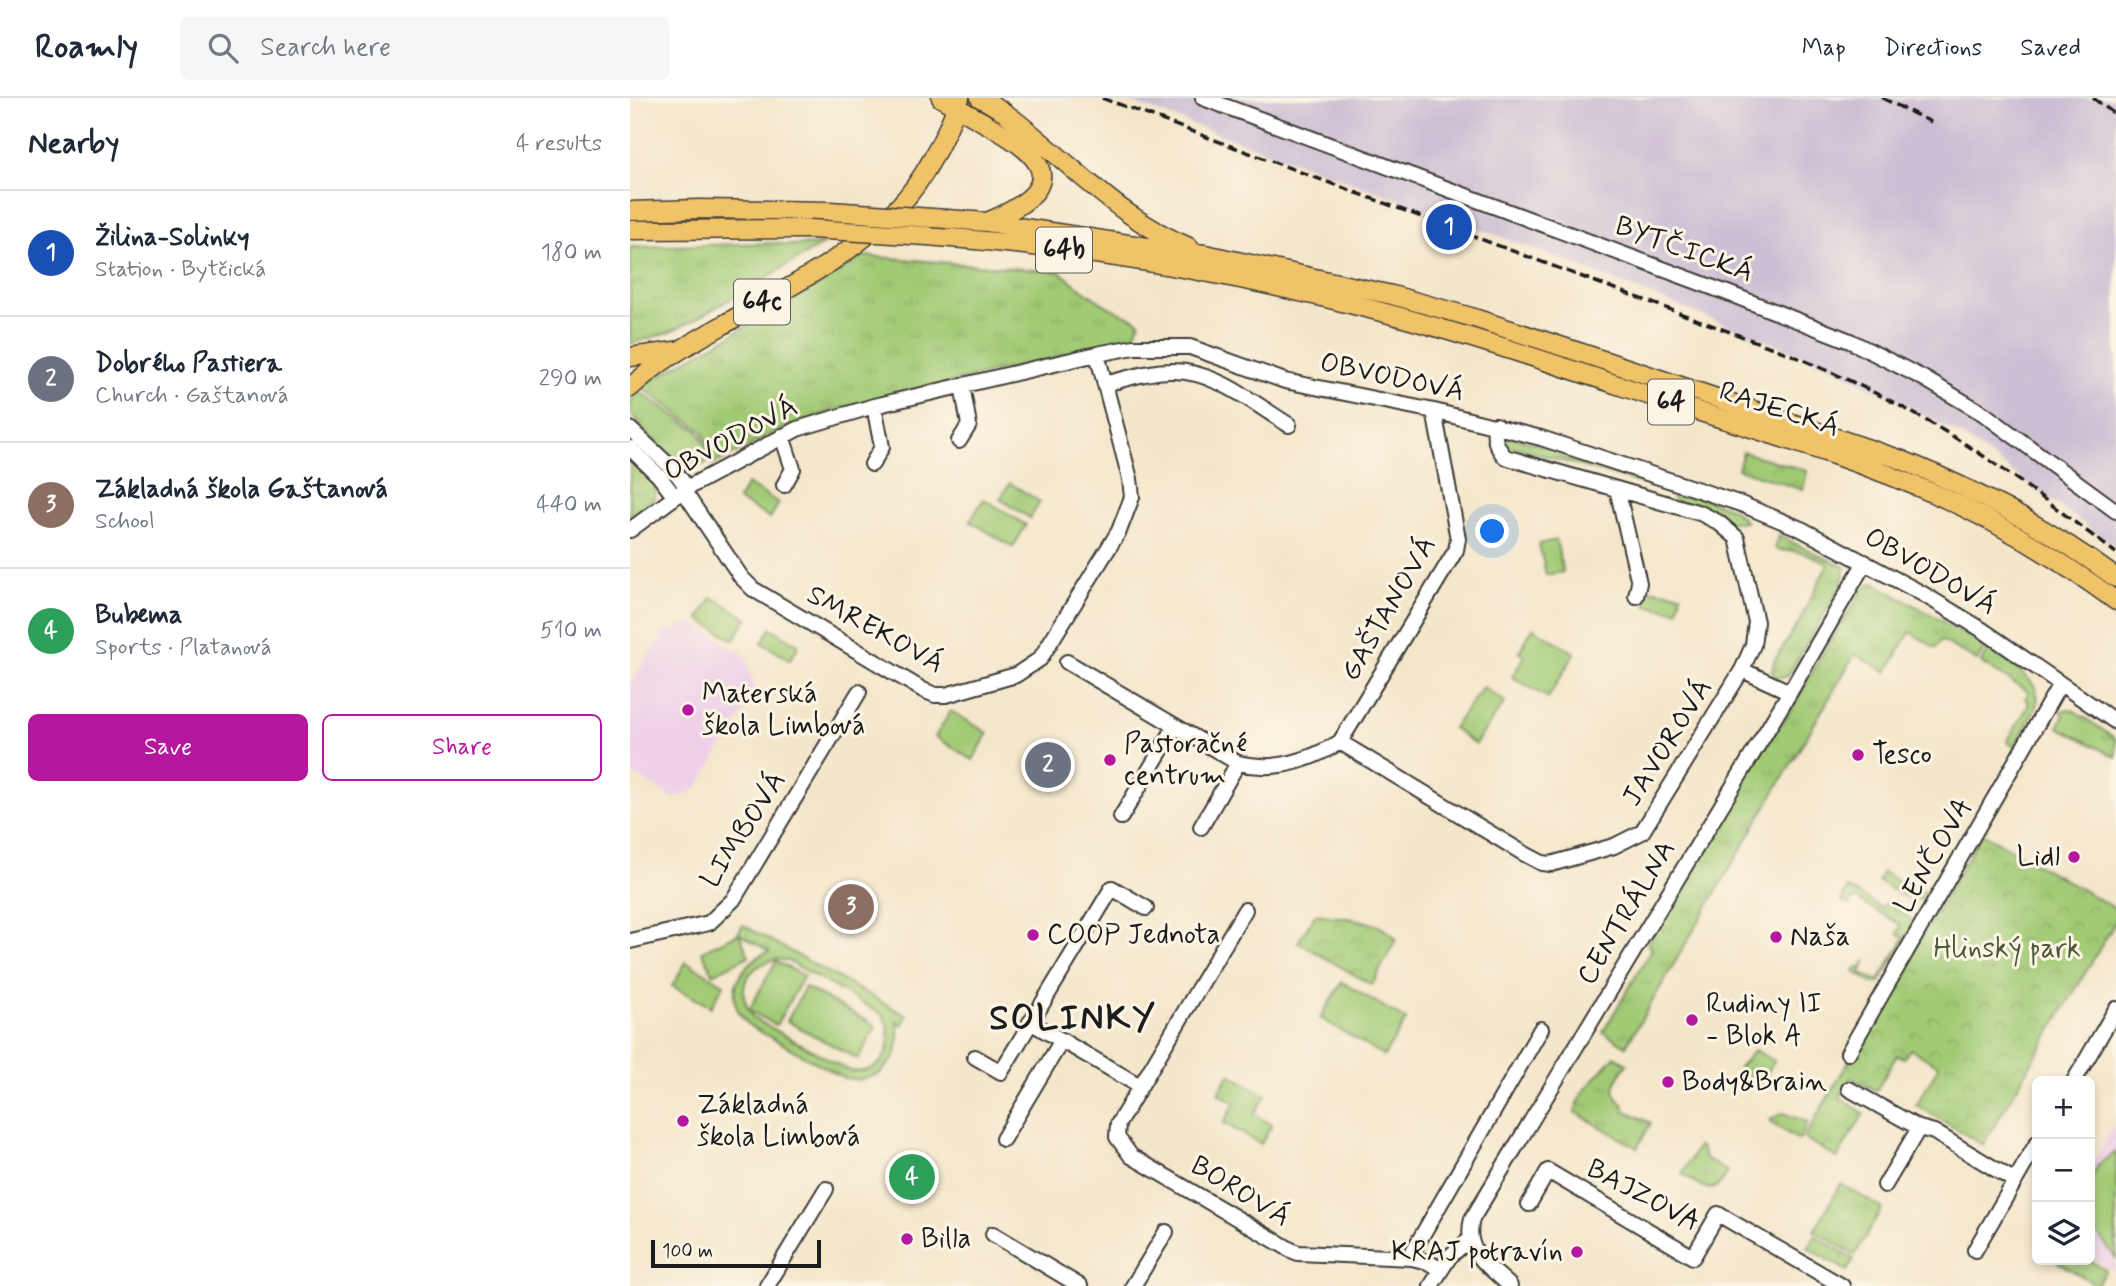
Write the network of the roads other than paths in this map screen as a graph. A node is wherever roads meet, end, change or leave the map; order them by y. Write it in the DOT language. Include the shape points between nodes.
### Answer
graph roads {
  1 [pos="980,98"];
  2 [pos="1203,98"];
  3 [pos="952,101"];
  4 [pos="630,211"];
  5 [pos="987,222"];
  6 [pos="630,230"];
  7 [pos="1202,262"];
  8 [pos="678,351"];
  9 [pos="1097,354"];
  10 [pos="630,357"];
  11 [pos="630,372"];
  12 [pos="1105,384"];
  13 [pos="962,385"];
  14 [pos="630,388"];
  15 [pos="874,406"];
  16 [pos="1434,411"];
  17 [pos="1289,425"];
  18 [pos="1496,425"];
  19 [pos="630,429"];
  20 [pos="782,436"];
  21 [pos="959,441"];
  22 [pos="630,448"];
  23 [pos="872,464"];
  24 [pos="784,485"];
  25 [pos="1617,489"];
  26 [pos="681,491"];
  27 [pos="2116,511"];
  28 [pos="630,530"];
  29 [pos="1866,562"];
  30 [pos="2116,578"];
  31 [pos="1636,596"];
  32 [pos="2116,601"];
  33 [pos="1067,662"];
  34 [pos="1742,670"];
  35 [pos="2060,684"];
  36 [pos="859,692"];
  37 [pos="1790,692"];
  38 [pos="2116,722"];
  39 [pos="1175,727"];
  40 [pos="1340,742"];
  41 [pos="1238,764"];
  42 [pos="1121,817"];
  43 [pos="1201,827"];
  44 [pos="1146,908"];
  45 [pos="1245,910"];
  46 [pos="630,942"];
  47 [pos="2116,1009"];
  48 [pos="1030,1021"];
  49 [pos="1541,1029"];
  50 [pos="1062,1040"];
  51 [pos="1848,1053"];
  52 [pos="975,1057"];
  53 [pos="2077,1076"];
  54 [pos="1140,1086"];
  55 [pos="1849,1088"];
  56 [pos="1919,1128"];
  57 [pos="1003,1139"];
  58 [pos="2032,1152"];
  59 [pos="2015,1181"];
  60 [pos="1885,1185"];
  61 [pos="826,1189"];
  62 [pos="1528,1204"];
  63 [pos="1166,1232"];
  64 [pos="993,1234"];
  65 [pos="1469,1240"];
  66 [pos="1975,1250"];
  67 [pos="1411,1258"];
  68 [pos="1441,1270"];
  69 [pos="1070,1284"];
  70 [pos="767,1286"];
  71 [pos="1133,1286"];
  72 [pos="1429,1286"];
  73 [pos="1510,1286"];
  74 [pos="1842,1286"];
  1 -- 7 [label="main road" via="1136,220"];
  2 -- 27 [label="street, BYTČICKÁ" via="1850,341 1984,414"];
  3 -- 5 [label="main road" via="1027,149 1041,173 1032,197"];
  3 -- 8 [label="main road, 64c" via="918,182 878,226 806,276"];
  4 -- 5 [label="main road, 64b, bridge" via="830,211"];
  5 -- 7 [label="main road, 64b" via="1167,250"];
  6 -- 7 [label="main road, 64b, bridge" via="810,229"];
  7 -- 30 [label="main road, RAJECKÁ / 64" via="1365,289 1471,317 1839,438 1902,460 1987,499"];
  7 -- 32 [label="main road, RAJECKÁ / 64" via="1464,335 1831,455 1928,491 1979,516"];
  8 -- 10 [label="main road"];
  8 -- 11 [label="main road"];
  8 -- 14 [label="main road"];
  9 -- 12 [label="street, SMREKOVÁ"];
  9 -- 13 [label="street, OBVODOVÁ"];
  9 -- 16 [label="street, OBVODOVÁ" via="1134,346 1189,347 1285,381"];
  12 -- 17 [label="street" via="1153,372 1193,373 1232,390"];
  12 -- 26 [label="street, SMREKOVÁ" via="1133,492 1119,531 1040,659 1016,675 954,694 923,690 753,589"];
  13 -- 15 [label="street, OBVODOVÁ"];
  13 -- 21 [label="street" via="969,425"];
  15 -- 20 [label="street, OBVODOVÁ"];
  15 -- 23 [label="street" via="882,447"];
  16 -- 18 [label="street, OBVODOVÁ"];
  16 -- 40 [label="street, GAŠTANOVÁ" via="1458,539 1455,550"];
  18 -- 25 [label="street, JAVOROVÁ" via="1497,448 1505,457"];
  18 -- 29 [label="street, OBVODOVÁ" via="1741,504"];
  19 -- 26 [label="street" via="675,471"];
  20 -- 24 [label="street" via="793,469"];
  20 -- 26 [label="street, OBVODOVÁ"];
  22 -- 26 [label="street"];
  25 -- 31 [label="street" via="1639,583"];
  25 -- 34 [label="street, JAVOROVÁ" via="1700,513 1737,538 1756,622 1753,645"];
  26 -- 28 [label="street, OBVODOVÁ"];
  29 -- 35 [label="street, OBVODOVÁ" via="1962,617"];
  29 -- 37 [label="street, CENTRÁLNA"];
  33 -- 39 [label="street"];
  34 -- 37 [label="street, JAVOROVÁ"];
  34 -- 40 [label="street, JAVOROVÁ" via="1642,832 1614,846 1551,863 1523,853"];
  35 -- 38 [label="street, OBVODOVÁ"];
  35 -- 51 [label="street, LENČOVA"];
  36 -- 46 [label="street, LIMBOVÁ" via="733,900 709,923"];
  37 -- 65 [label="street, CENTRÁLNA" via="1478,1207"];
  39 -- 41 [label="street"];
  39 -- 42 [label="street"];
  40 -- 41 [label="street" via="1321,754 1270,767"];
  41 -- 43 [label="street"];
  44 -- 48 [label="street" via="1112,888"];
  45 -- 54 [label="street, BOROVÁ"];
  47 -- 53 [label="street"];
  48 -- 50 [label="street"];
  48 -- 52 [label="street" via="1001,1072"];
  49 -- 67 [label="street"];
  50 -- 54 [label="street"];
  50 -- 57 [label="street"];
  54 -- 67 [label="street, BOROVÁ" via="1118,1124 1117,1137 1131,1156 1291,1250"];
  55 -- 56 [label="street"];
  56 -- 59 [label="street" via="1934,1132"];
  56 -- 60 [label="street"];
  58 -- 59 [label="street"];
  59 -- 66 [label="street"];
  61 -- 70 [label="street"];
  62 -- 74 [label="street, BAJZOVA" via="1548,1171 1693,1256 1718,1214"];
  63 -- 71 [label="street"];
  64 -- 69 [label="street"];
  65 -- 68 [label="street, CENTRÁLNA"];
  65 -- 73 [label="street"];
  67 -- 68 [label="street, BOROVÁ"];
  67 -- 72 [label="street"];
  68 -- 72 [label="street, CENTRÁLNA"];
}
